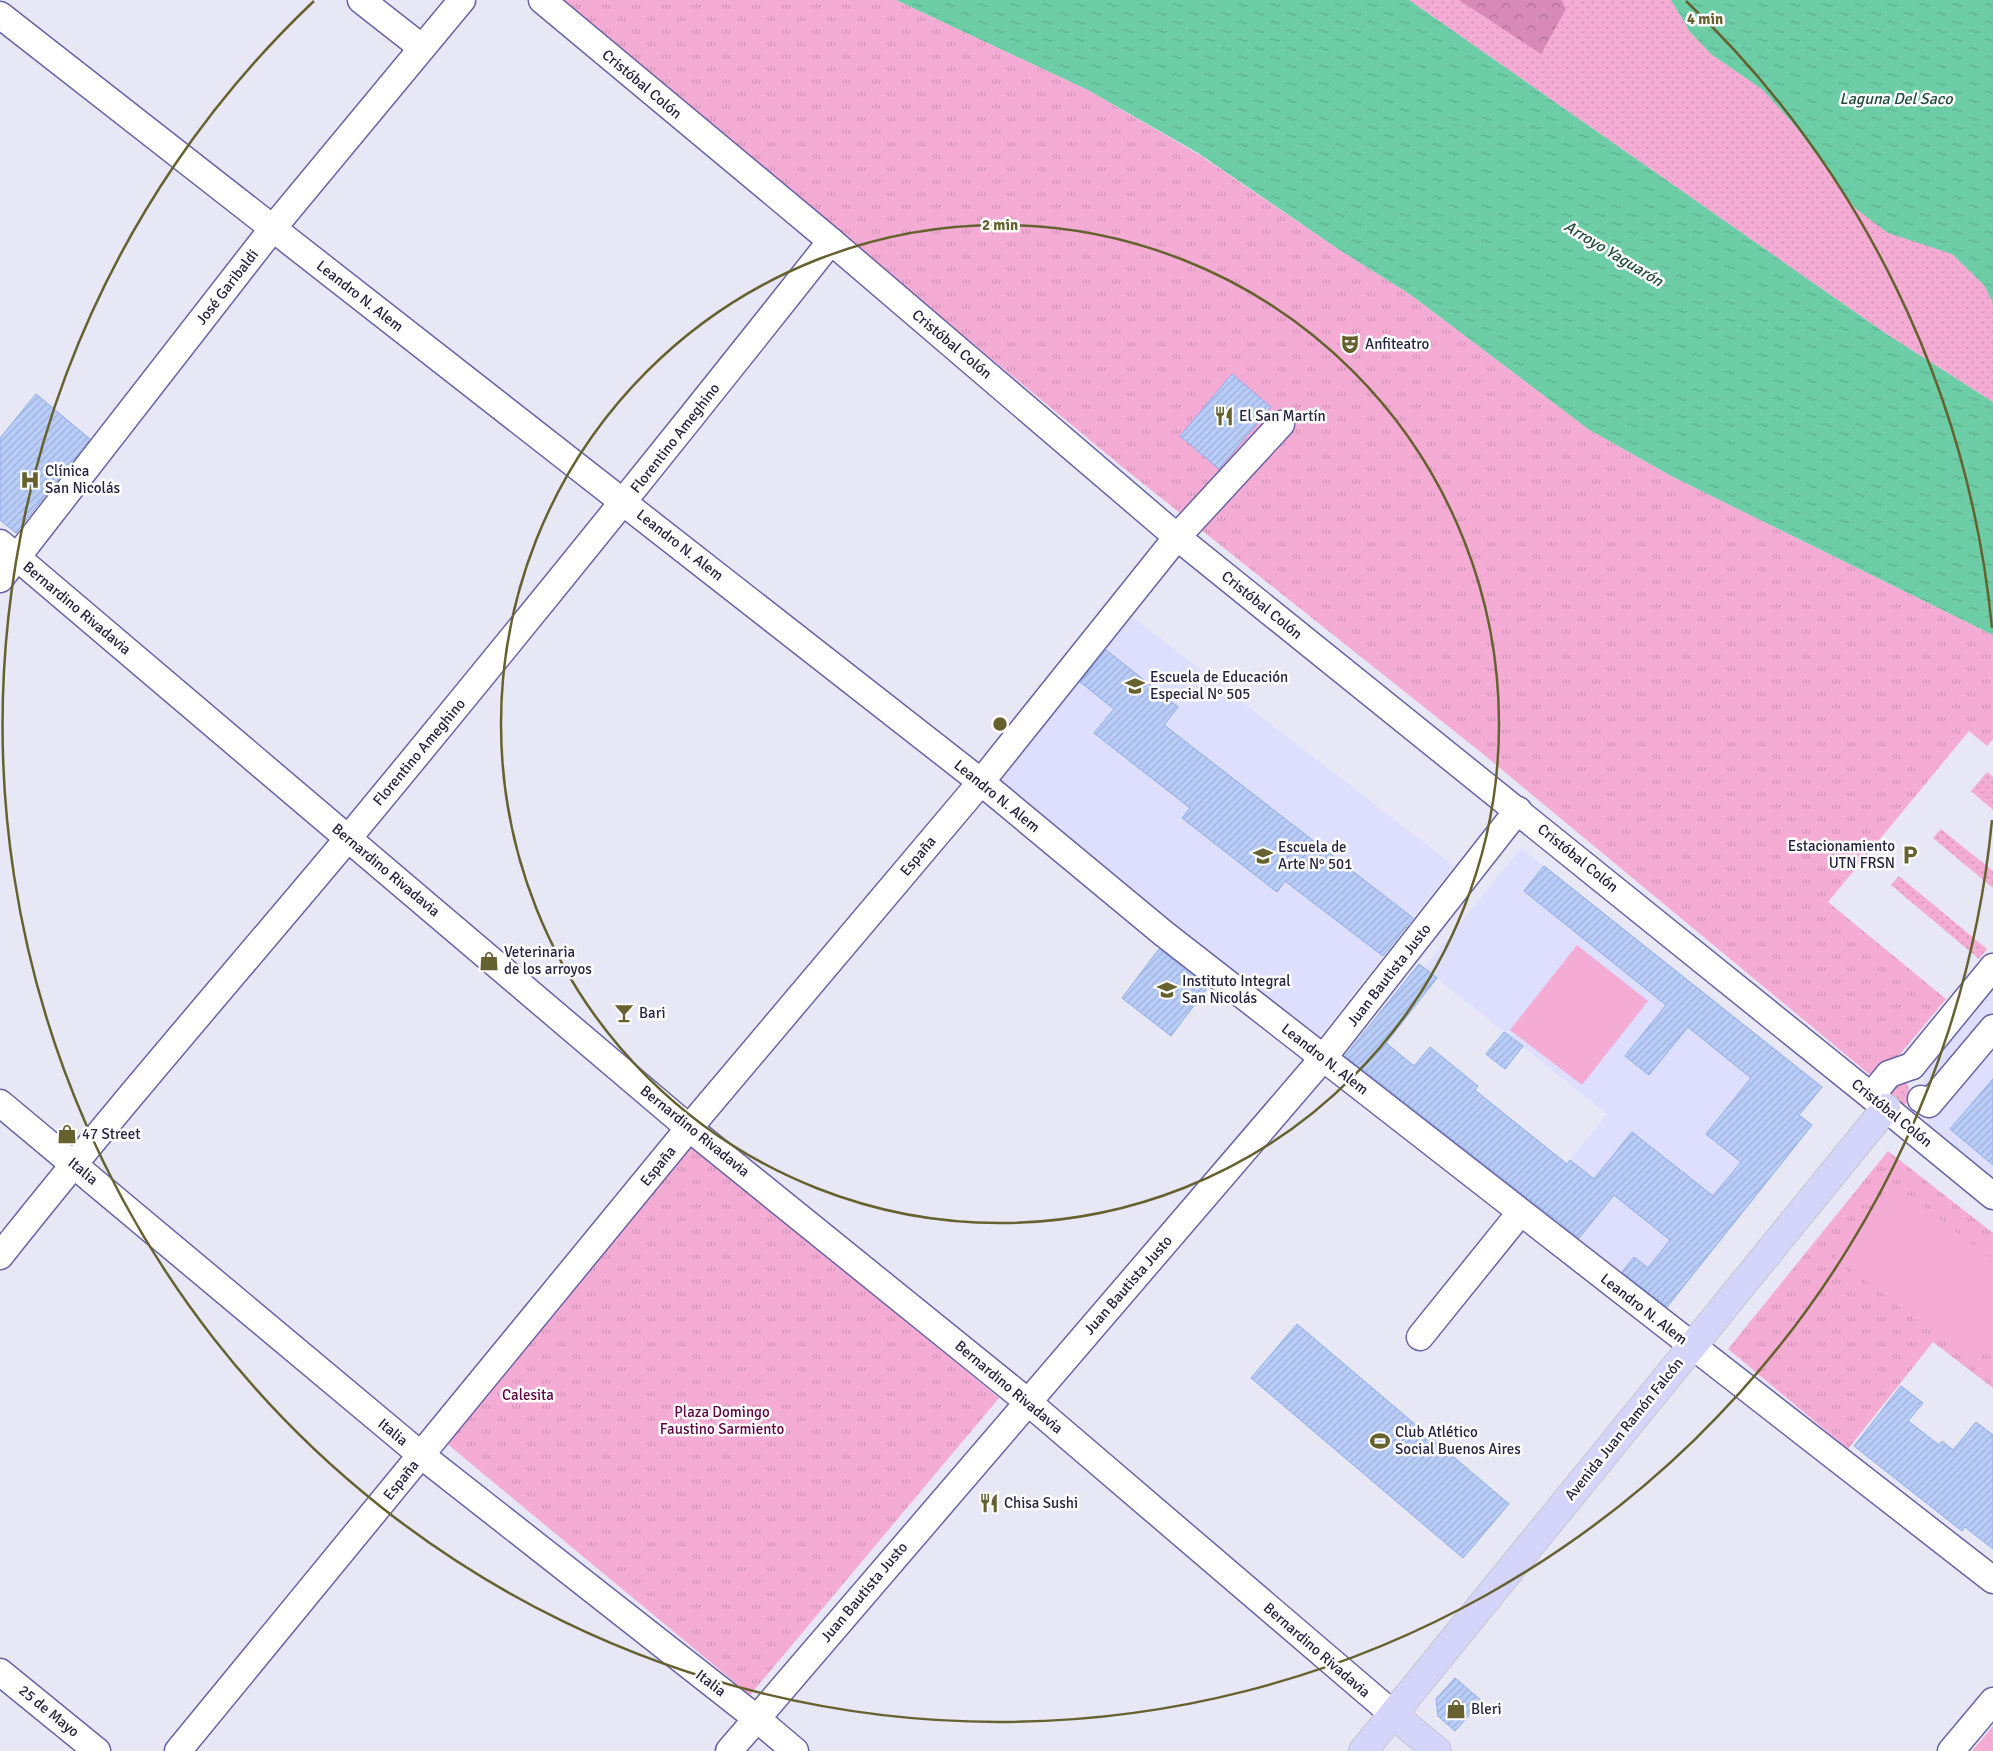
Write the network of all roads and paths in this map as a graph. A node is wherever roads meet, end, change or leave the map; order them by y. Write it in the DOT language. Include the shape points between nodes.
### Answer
graph roads {
  1 [pos="361,0"];
  2 [pos="462,0"];
  3 [pos="542,0"];
  4 [pos="0,15"];
  5 [pos="421,47"];
  6 [pos="273,228"];
  7 [pos="831,241"];
  8 [pos="1281,424"];
  9 [pos="625,502"];
  10 [pos="1177,537"];
  11 [pos="9,551"];
  12 [pos="0,579"];
  13 [pos="980,782"];
  14 [pos="1518,810"];
  15 [pos="348,837"];
  16 [pos="1993,967"];
  17 [pos="1993,1028"];
  18 [pos="1324,1057"];
  19 [pos="1912,1066"];
  20 [pos="1921,1099"];
  21 [pos="0,1103"];
  22 [pos="1887,1108"];
  23 [pos="689,1128"];
  24 [pos="74,1163"];
  25 [pos="1993,1196"];
  26 [pos="1520,1213"];
  27 [pos="0,1256"];
  28 [pos="1420,1337"];
  29 [pos="1691,1345"];
  30 [pos="1028,1402"];
  31 [pos="421,1455"];
  32 [pos="1993,1580"];
  33 [pos="0,1672"];
  34 [pos="1993,1702"];
  35 [pos="1394,1715"];
  36 [pos="756,1718"];
  37 [pos="97,1751"];
  38 [pos="178,1751"];
  39 [pos="729,1751"];
  40 [pos="795,1751"];
  41 [pos="1363,1751"];
  42 [pos="1437,1751"];
  43 [pos="1951,1751"];
  1 -- 5 [label="street"];
  2 -- 5 [label="street, José Garibaldi"];
  3 -- 7 [label="street, Cristóbal Colón"];
  4 -- 6 [label="street, Leandro N. Alem"];
  5 -- 6 [label="street, José Garibaldi"];
  6 -- 9 [label="street, Leandro N. Alem"];
  6 -- 11 [label="street, José Garibaldi"];
  7 -- 9 [label="street, Florentino Ameghino"];
  7 -- 10 [label="street, Cristóbal Colón"];
  8 -- 10 [label="street, España"];
  9 -- 13 [label="street, Leandro N. Alem"];
  9 -- 15 [label="street, Florentino Ameghino"];
  10 -- 13 [label="street, España"];
  10 -- 14 [label="street, Cristóbal Colón"];
  11 -- 12 [label="street, José Garibaldi"];
  11 -- 15 [label="street, Bernardino Rivadavia"];
  13 -- 18 [label="street, Leandro N. Alem" via="1163,934"];
  13 -- 23 [label="street, España"];
  14 -- 18 [label="street, Juan Bautista Justo"];
  14 -- 22 [label="street, Cristóbal Colón"];
  15 -- 23 [label="street, Bernardino Rivadavia"];
  15 -- 24 [label="street, Florentino Ameghino"];
  16 -- 19 [label="street"];
  17 -- 20 [label="street" via="1929,1104"];
  18 -- 26 [label="street, Leandro N. Alem"];
  18 -- 30 [label="street, Juan Bautista Justo"];
  19 -- 20 [label="street"];
  19 -- 22 [label="street" via="1889,1074"];
  20 -- 22 [label="street"];
  21 -- 24 [label="street, Italia"];
  22 -- 25 [label="street, Cristóbal Colón"];
  22 -- 29 [label="main road, Avenida Juan Ramón Falcón"];
  23 -- 30 [label="street, Bernardino Rivadavia"];
  23 -- 31 [label="street, España"];
  24 -- 27 [label="street, Florentino Ameghino"];
  24 -- 31 [label="street, Italia"];
  26 -- 28 [label="street"];
  26 -- 29 [label="street, Leandro N. Alem"];
  29 -- 32 [label="street, Leandro N. Alem"];
  29 -- 35 [label="main road, Avenida Juan Ramón Falcón"];
  30 -- 35 [label="street, Bernardino Rivadavia"];
  30 -- 36 [label="street, Juan Bautista Justo"];
  31 -- 36 [label="street, Italia"];
  31 -- 38 [label="street, España"];
  33 -- 37 [label="street, 25 de Mayo"];
  34 -- 43 [label="street"];
  35 -- 41 [label="main road, Avenida Juan Ramón Falcón"];
  35 -- 42 [label="main road"];
  36 -- 39 [label="street, Juan Bautista Justo"];
  36 -- 40 [label="street, Italia"];
}
